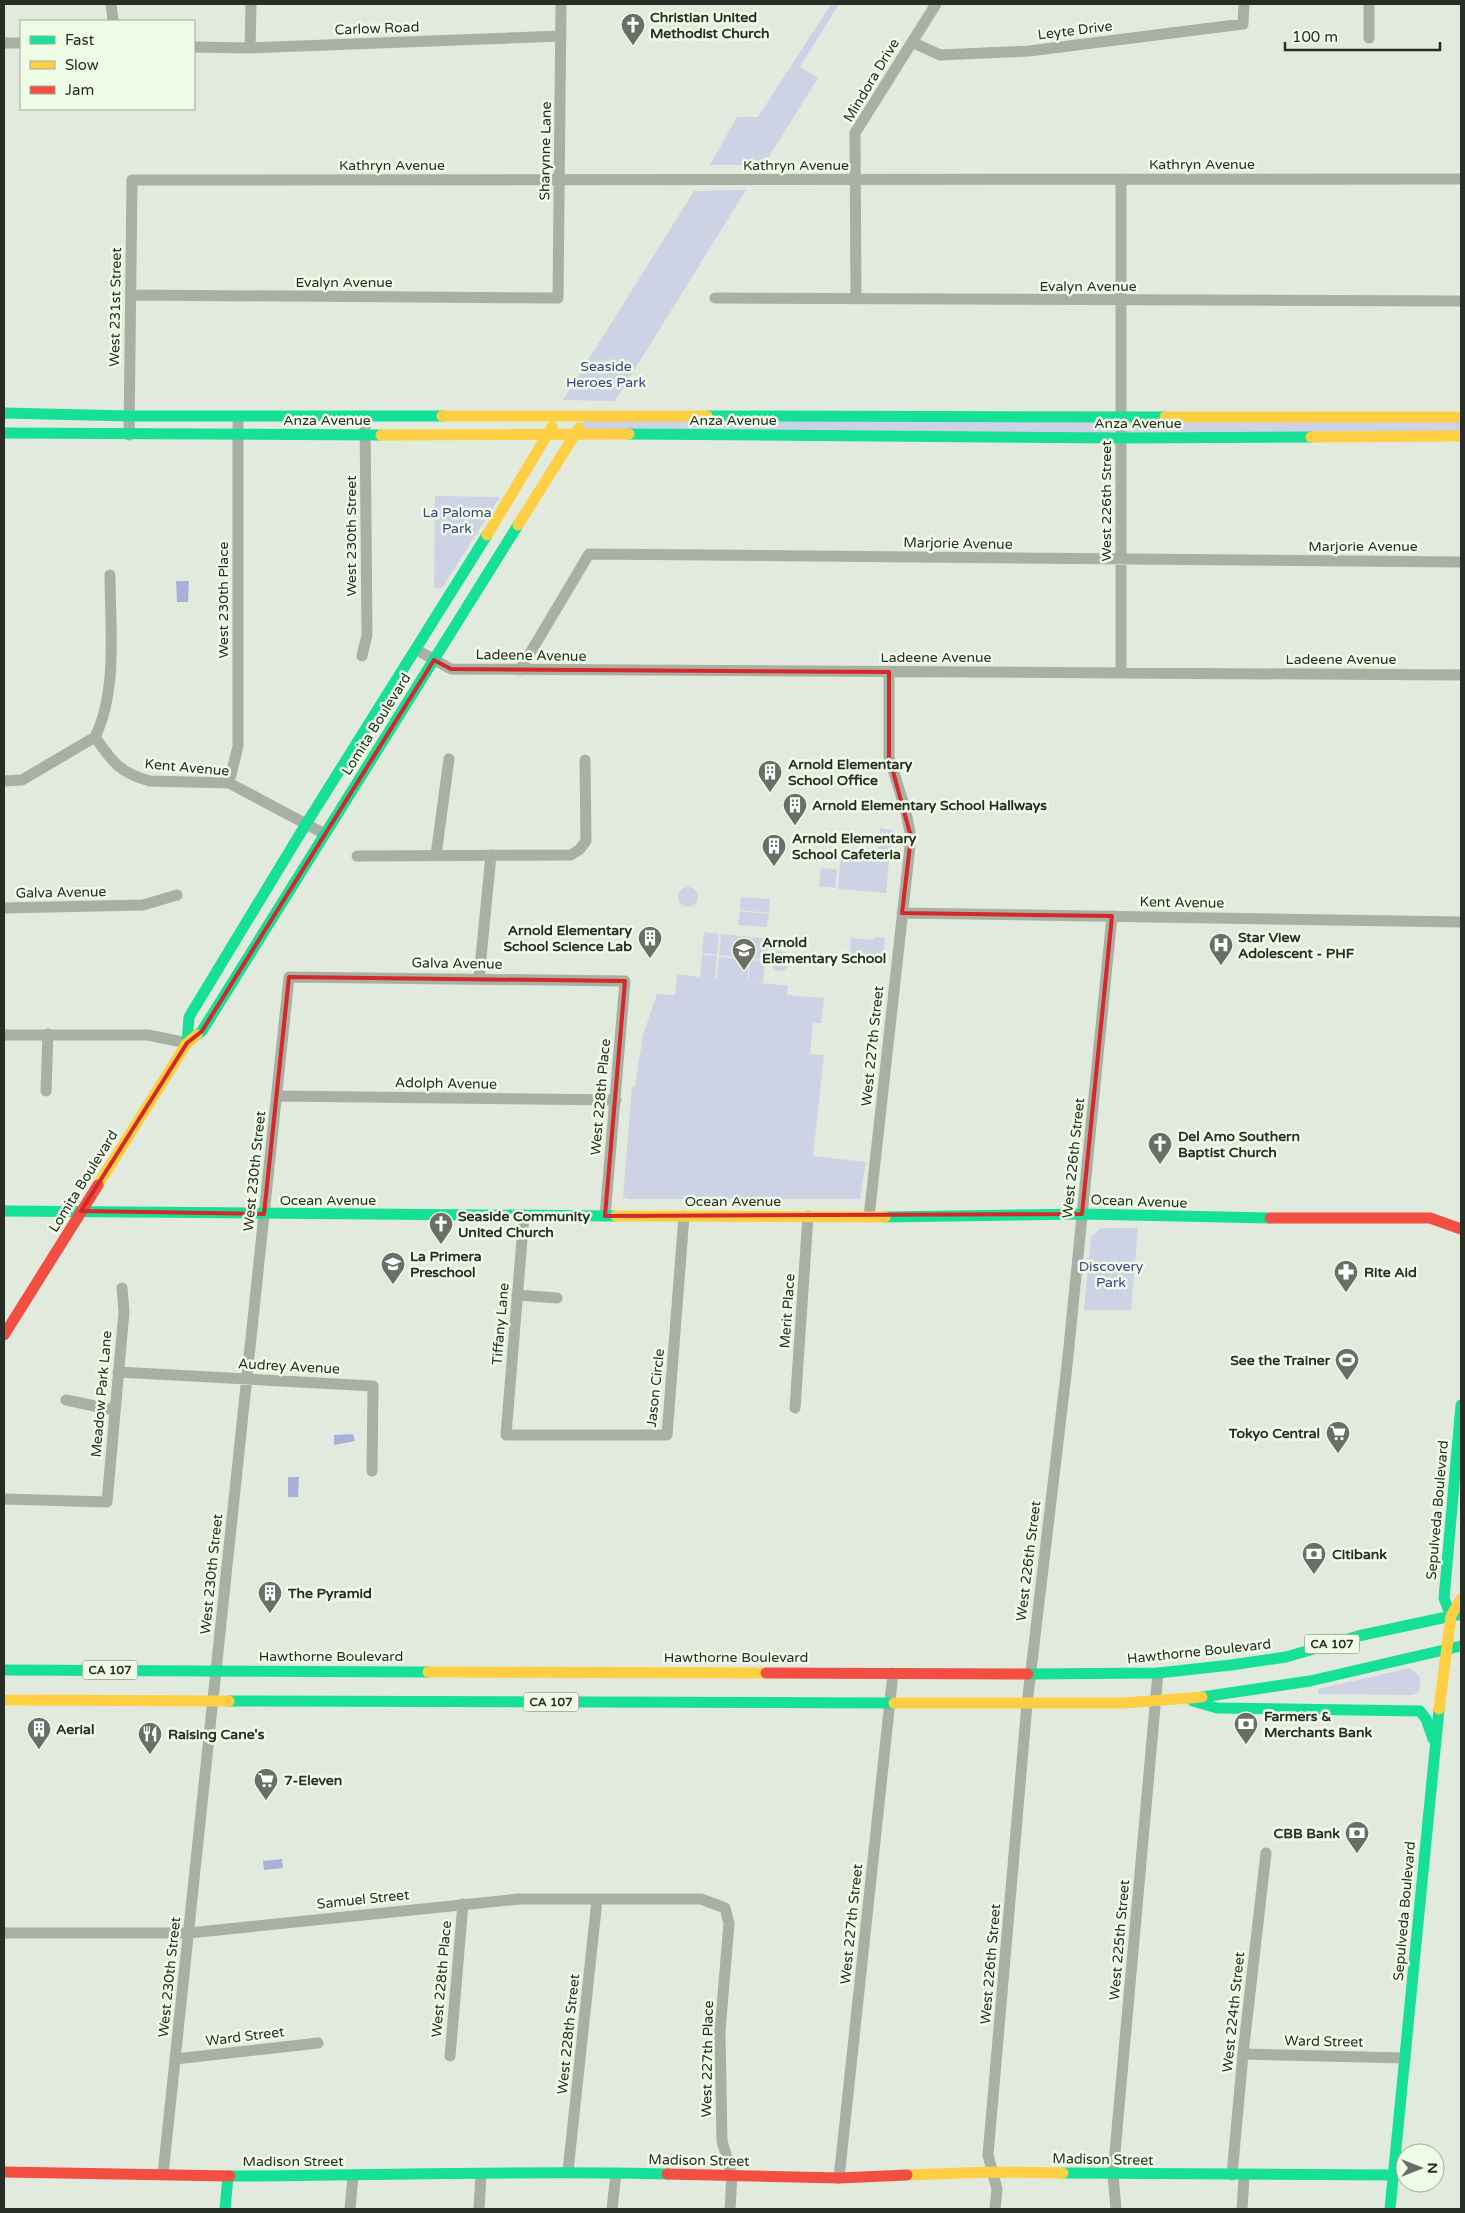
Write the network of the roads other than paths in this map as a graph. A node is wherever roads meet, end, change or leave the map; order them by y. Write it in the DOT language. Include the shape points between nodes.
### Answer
graph roads {
  1 [pos="111,4"];
  2 [pos="251,4"];
  3 [pos="561,4"];
  4 [pos="936,4"];
  5 [pos="1244,4"];
  6 [pos="1369,4"];
  7 [pos="113,20"];
  8 [pos="561,36"];
  9 [pos="1369,38"];
  10 [pos="912,42"];
  11 [pos="4,43"];
  12 [pos="20,43"];
  13 [pos="195,47"];
  14 [pos="250,48"];
  15 [pos="1461,179"];
  16 [pos="132,180"];
  17 [pos="559,180"];
  18 [pos="857,180"];
  19 [pos="1121,180"];
  20 [pos="131,295"];
  21 [pos="558,298"];
  22 [pos="715,298"];
  23 [pos="856,299"];
  24 [pos="1461,301"];
  25 [pos="1121,302"];
  26 [pos="4,413"];
  27 [pos="129,416"];
  28 [pos="238,416"];
  29 [pos="366,416"];
  30 [pos="559,416"];
  31 [pos="586,416"];
  32 [pos="1461,417"];
  33 [pos="1121,418"];
  34 [pos="4,433"];
  35 [pos="366,434"];
  36 [pos="547,434"];
  37 [pos="575,434"];
  38 [pos="129,435"];
  39 [pos="238,436"];
  40 [pos="1461,436"];
  41 [pos="1121,438"];
  42 [pos="1121,560"];
  43 [pos="1461,562"];
  44 [pos="110,575"];
  45 [pos="416,650"];
  46 [pos="362,656"];
  47 [pos="434,660"];
  48 [pos="520,670"];
  49 [pos="889,672"];
  50 [pos="1121,673"];
  51 [pos="1461,675"];
  52 [pos="95,736"];
  53 [pos="450,759"];
  54 [pos="585,760"];
  55 [pos="4,781"];
  56 [pos="229,784"];
  57 [pos="306,824"];
  58 [pos="325,834"];
  59 [pos="436,855"];
  60 [pos="491,855"];
  61 [pos="357,856"];
  62 [pos="177,895"];
  63 [pos="4,908"];
  64 [pos="902,913"];
  65 [pos="1112,916"];
  66 [pos="1461,922"];
  67 [pos="289,977"];
  68 [pos="479,978"];
  69 [pos="625,981"];
  70 [pos="48,1034"];
  71 [pos="4,1035"];
  72 [pos="187,1043"];
  73 [pos="46,1091"];
  74 [pos="277,1096"];
  75 [pos="616,1100"];
  76 [pos="4,1211"];
  77 [pos="81,1211"];
  78 [pos="264,1214"];
  79 [pos="1082,1214"];
  80 [pos="524,1215"];
  81 [pos="605,1216"];
  82 [pos="684,1216"];
  83 [pos="808,1216"];
  84 [pos="869,1217"];
  85 [pos="1461,1229"];
  86 [pos="122,1288"];
  87 [pos="517,1296"];
  88 [pos="557,1298"];
  89 [pos="4,1335"];
  90 [pos="118,1372"];
  91 [pos="246,1379"];
  92 [pos="66,1400"];
  93 [pos="1461,1405"];
  94 [pos="795,1408"];
  95 [pos="114,1410"];
  96 [pos="506,1435"];
  97 [pos="372,1471"];
  98 [pos="4,1499"];
  99 [pos="1461,1599"];
  100 [pos="1456,1615"];
  101 [pos="1461,1646"];
  102 [pos="1446,1650"];
  103 [pos="4,1670"];
  104 [pos="216,1670"];
  105 [pos="892,1673"];
  106 [pos="1158,1673"];
  107 [pos="1030,1674"];
  108 [pos="1183,1699"];
  109 [pos="4,1700"];
  110 [pos="213,1701"];
  111 [pos="889,1702"];
  112 [pos="1155,1702"];
  113 [pos="1027,1704"];
  114 [pos="1434,1743"];
  115 [pos="1266,1853"];
  116 [pos="597,1900"];
  117 [pos="463,1904"];
  118 [pos="725,1908"];
  119 [pos="4,1933"];
  120 [pos="188,1933"];
  121 [pos="318,2043"];
  122 [pos="1243,2054"];
  123 [pos="450,2056"];
  124 [pos="1406,2058"];
  125 [pos="175,2059"];
  126 [pos="568,2171"];
  127 [pos="4,2172"];
  128 [pos="992,2172"];
  129 [pos="616,2173"];
  130 [pos="163,2174"];
  131 [pos="481,2174"];
  132 [pos="1113,2174"];
  133 [pos="732,2175"];
  134 [pos="1232,2175"];
  135 [pos="1393,2175"];
  136 [pos="228,2176"];
  137 [pos="352,2176"];
  138 [pos="1244,2176"];
  139 [pos="838,2178"];
  140 [pos="225,2209"];
  141 [pos="350,2209"];
  142 [pos="479,2209"];
  143 [pos="612,2209"];
  144 [pos="730,2209"];
  145 [pos="995,2209"];
  146 [pos="1116,2209"];
  147 [pos="1242,2209"];
  148 [pos="1390,2209"];
  1 -- 7 [label="street"];
  2 -- 14 [label="street"];
  3 -- 8 [label="street, Sharynne Lane"];
  4 -- 10 [label="street, Mindora Drive"];
  5 -- 10 [label="street, Leyte Drive" via="1243,24 1029,52 940,55"];
  6 -- 9 [label="street"];
  8 -- 14 [label="street, Carlow Road"];
  8 -- 17 [label="street, Sharynne Lane"];
  10 -- 18 [label="street, Mindora Drive" via="855,133"];
  11 -- 12 [label="street"];
  13 -- 14 [label="street, Carlow Road"];
  15 -- 19 [label="street, Kathryn Avenue"];
  16 -- 17 [label="street, Kathryn Avenue"];
  16 -- 20 [label="street, West 231st Street"];
  17 -- 18 [label="street, Kathryn Avenue"];
  17 -- 21 [label="street, Sharynne Lane"];
  18 -- 19 [label="street, Kathryn Avenue"];
  18 -- 23 [label="street, Mindora Drive"];
  19 -- 25 [label="street, West 226th Street"];
  20 -- 21 [label="street, Evalyn Avenue"];
  20 -- 27 [label="street, West 231st Street"];
  22 -- 23 [label="street, Evalyn Avenue"];
  23 -- 25 [label="street, Evalyn Avenue"];
  24 -- 25 [label="street, Evalyn Avenue"];
  25 -- 33 [label="street, West 226th Street"];
  26 -- 27 [label="main road, Anza Avenue"];
  27 -- 28 [label="main road, Anza Avenue"];
  27 -- 38 [label="street, West 231st Street"];
  28 -- 29 [label="main road, Anza Avenue"];
  28 -- 39 [label="street, West 230th Place"];
  29 -- 30 [label="main road, Anza Avenue"];
  29 -- 35 [label="street, West 230th Street"];
  30 -- 31 [label="main road, Anza Avenue"];
  30 -- 36 [label="main road, Lomita Boulevard"];
  31 -- 33 [label="main road, Anza Avenue"];
  31 -- 37 [label="main road, Lomita Boulevard"];
  32 -- 33 [label="main road, Anza Avenue"];
  33 -- 41 [label="street, West 226th Street"];
  34 -- 38 [label="main road, Anza Avenue"];
  35 -- 36 [label="main road, Anza Avenue"];
  35 -- 39 [label="main road, Anza Avenue"];
  35 -- 46 [label="street, West 230th Street" via="367,635"];
  36 -- 37 [label="main road, Anza Avenue"];
  36 -- 45 [label="main road, Lomita Boulevard"];
  37 -- 41 [label="main road, Anza Avenue"];
  37 -- 47 [label="main road, Lomita Boulevard"];
  38 -- 39 [label="main road, Anza Avenue"];
  39 -- 56 [label="street, West 230th Place" via="238,746"];
  40 -- 41 [label="main road, Anza Avenue"];
  41 -- 42 [label="street, West 226th Street"];
  42 -- 43 [label="street, Marjorie Avenue"];
  42 -- 48 [label="street, Marjorie Avenue" via="589,554"];
  42 -- 50 [label="street, West 226th Street"];
  44 -- 52 [label="street" via="109,691"];
  45 -- 47 [label="street, Ladeene Avenue"];
  45 -- 57 [label="main road, Lomita Boulevard"];
  47 -- 48 [label="street, Ladeene Avenue" via="451,669"];
  47 -- 58 [label="main road, Lomita Boulevard"];
  48 -- 49 [label="street, Ladeene Avenue"];
  49 -- 50 [label="street, Ladeene Avenue"];
  49 -- 64 [label="street, West 227th Street" via="889,757 911,837"];
  50 -- 51 [label="street, Ladeene Avenue"];
  52 -- 55 [label="street" via="22,780"];
  52 -- 56 [label="street, Kent Avenue" via="115,765 138,778"];
  53 -- 59 [label="street"];
  54 -- 60 [label="street" via="586,841 580,849 571,855"];
  56 -- 57 [label="street, Kent Avenue"];
  57 -- 58 [label="street, Kent Avenue"];
  57 -- 72 [label="main road, Lomita Boulevard" via="189,1017"];
  58 -- 72 [label="main road, Lomita Boulevard" via="202,1031"];
  59 -- 60 [label="street"];
  59 -- 61 [label="street"];
  60 -- 68 [label="street"];
  62 -- 63 [label="street, Galva Avenue" via="143,905"];
  64 -- 65 [label="street, Kent Avenue"];
  64 -- 84 [label="street, West 227th Street"];
  65 -- 66 [label="street, Kent Avenue"];
  65 -- 79 [label="street, West 226th Street"];
  67 -- 68 [label="street, Galva Avenue"];
  67 -- 74 [label="street, West 230th Street"];
  68 -- 69 [label="street, Galva Avenue"];
  69 -- 75 [label="street, West 228th Place"];
  70 -- 71 [label="street"];
  70 -- 72 [label="street" via="148,1035"];
  70 -- 73 [label="street"];
  72 -- 77 [label="main road, Lomita Boulevard"];
  74 -- 75 [label="street, Adolph Avenue"];
  74 -- 78 [label="street, West 230th Street"];
  75 -- 81 [label="street, West 228th Place"];
  76 -- 77 [label="main road, Ocean Avenue"];
  77 -- 78 [label="main road, Ocean Avenue"];
  77 -- 89 [label="main road, Lomita Boulevard"];
  78 -- 80 [label="main road, Ocean Avenue"];
  78 -- 91 [label="street, West 230th Street"];
  79 -- 84 [label="main road, Ocean Avenue"];
  79 -- 85 [label="main road, Ocean Avenue" via="1210,1218 1430,1218"];
  79 -- 107 [label="street, West 226th Street"];
  80 -- 81 [label="main road, Ocean Avenue"];
  80 -- 87 [label="street, Tiffany Lane"];
  81 -- 82 [label="main road, Ocean Avenue"];
  82 -- 83 [label="main road, Ocean Avenue"];
  82 -- 96 [label="street, Jason Circle" via="668,1435"];
  83 -- 84 [label="main road, Ocean Avenue"];
  83 -- 94 [label="street, Merit Place"];
  86 -- 90 [label="street, Meadow Park Lane" via="124,1312"];
  87 -- 88 [label="street"];
  87 -- 96 [label="street, Tiffany Lane"];
  90 -- 91 [label="street, Audrey Avenue"];
  90 -- 95 [label="street, Meadow Park Lane"];
  91 -- 97 [label="street, Audrey Avenue" via="373,1386"];
  91 -- 104 [label="street, West 230th Street"];
  92 -- 95 [label="street"];
  93 -- 100 [label="main road, Sepulveda Boulevard" via="1444,1592"];
  95 -- 98 [label="street, Meadow Park Lane" via="107,1502"];
  99 -- 100 [label="main road, Sepulveda Boulevard"];
  100 -- 102 [label="main road, Sepulveda Boulevard"];
  100 -- 106 [label="main road, Hawthorne Boulevard / CA 107" via="1358,1636 1286,1657"];
  101 -- 102 [label="main road, CA 107"];
  102 -- 108 [label="main road, CA 107" via="1335,1676"];
  102 -- 114 [label="main road, Sepulveda Boulevard"];
  103 -- 104 [label="main road, Hawthorne Boulevard / CA 107"];
  104 -- 105 [label="main road, Hawthorne Boulevard / CA 107"];
  104 -- 110 [label="street, West 230th Street"];
  105 -- 107 [label="main road, Hawthorne Boulevard / CA 107"];
  105 -- 111 [label="street, West 227th Street"];
  106 -- 107 [label="main road, Hawthorne Boulevard / CA 107"];
  106 -- 112 [label="street, West 225th Street"];
  107 -- 113 [label="street, West 226th Street"];
  108 -- 112 [label="main road, CA 107"];
  108 -- 114 [label="main road" via="1217,1708 1420,1712 1426,1719"];
  109 -- 110 [label="main road, CA 107"];
  110 -- 111 [label="main road, CA 107"];
  110 -- 120 [label="street, West 230th Street"];
  111 -- 113 [label="main road, CA 107"];
  111 -- 139 [label="street, West 227th Street"];
  112 -- 113 [label="main road, CA 107"];
  112 -- 132 [label="street, West 225th Street"];
  113 -- 128 [label="street, West 226th Street" via="988,2155"];
  114 -- 124 [label="main road, Sepulveda Boulevard"];
  115 -- 122 [label="street, West 224th Street"];
  116 -- 117 [label="street, Samuel Street" via="520,1899"];
  116 -- 118 [label="street, Samuel Street" via="701,1899"];
  116 -- 126 [label="street, West 228th Street"];
  117 -- 120 [label="street, Samuel Street"];
  117 -- 123 [label="street, West 228th Place"];
  118 -- 133 [label="street, West 227th Place" via="729,1923 720,2032 722,2141"];
  119 -- 120 [label="street, Samuel Street"];
  120 -- 125 [label="street, West 230th Street"];
  121 -- 125 [label="street, Ward Street"];
  122 -- 124 [label="street, Ward Street"];
  122 -- 134 [label="street, West 224th Street"];
  124 -- 135 [label="main road, Sepulveda Boulevard"];
  125 -- 130 [label="street, West 230th Street"];
  126 -- 129 [label="main road, Madison Street"];
  126 -- 131 [label="main road, Madison Street"];
  127 -- 130 [label="main road, Madison Street"];
  128 -- 132 [label="main road, Madison Street"];
  128 -- 139 [label="main road, Madison Street"];
  128 -- 145 [label="street, West 226th Street" via="997,2189"];
  129 -- 133 [label="main road, Madison Street"];
  129 -- 143 [label="street"];
  130 -- 136 [label="main road, Madison Street"];
  131 -- 137 [label="main road, Madison Street"];
  131 -- 142 [label="street"];
  132 -- 134 [label="main road, Madison Street"];
  132 -- 146 [label="street, West 225th Street"];
  133 -- 139 [label="main road, Madison Street"];
  133 -- 144 [label="street, West 227th Place"];
  134 -- 138 [label="main road, Madison Street"];
  135 -- 138 [label="main road, Madison Street"];
  135 -- 148 [label="main road, Sepulveda Boulevard"];
  136 -- 137 [label="main road, Madison Street"];
  136 -- 140 [label="main road"];
  137 -- 141 [label="street"];
  138 -- 147 [label="street"];
}
